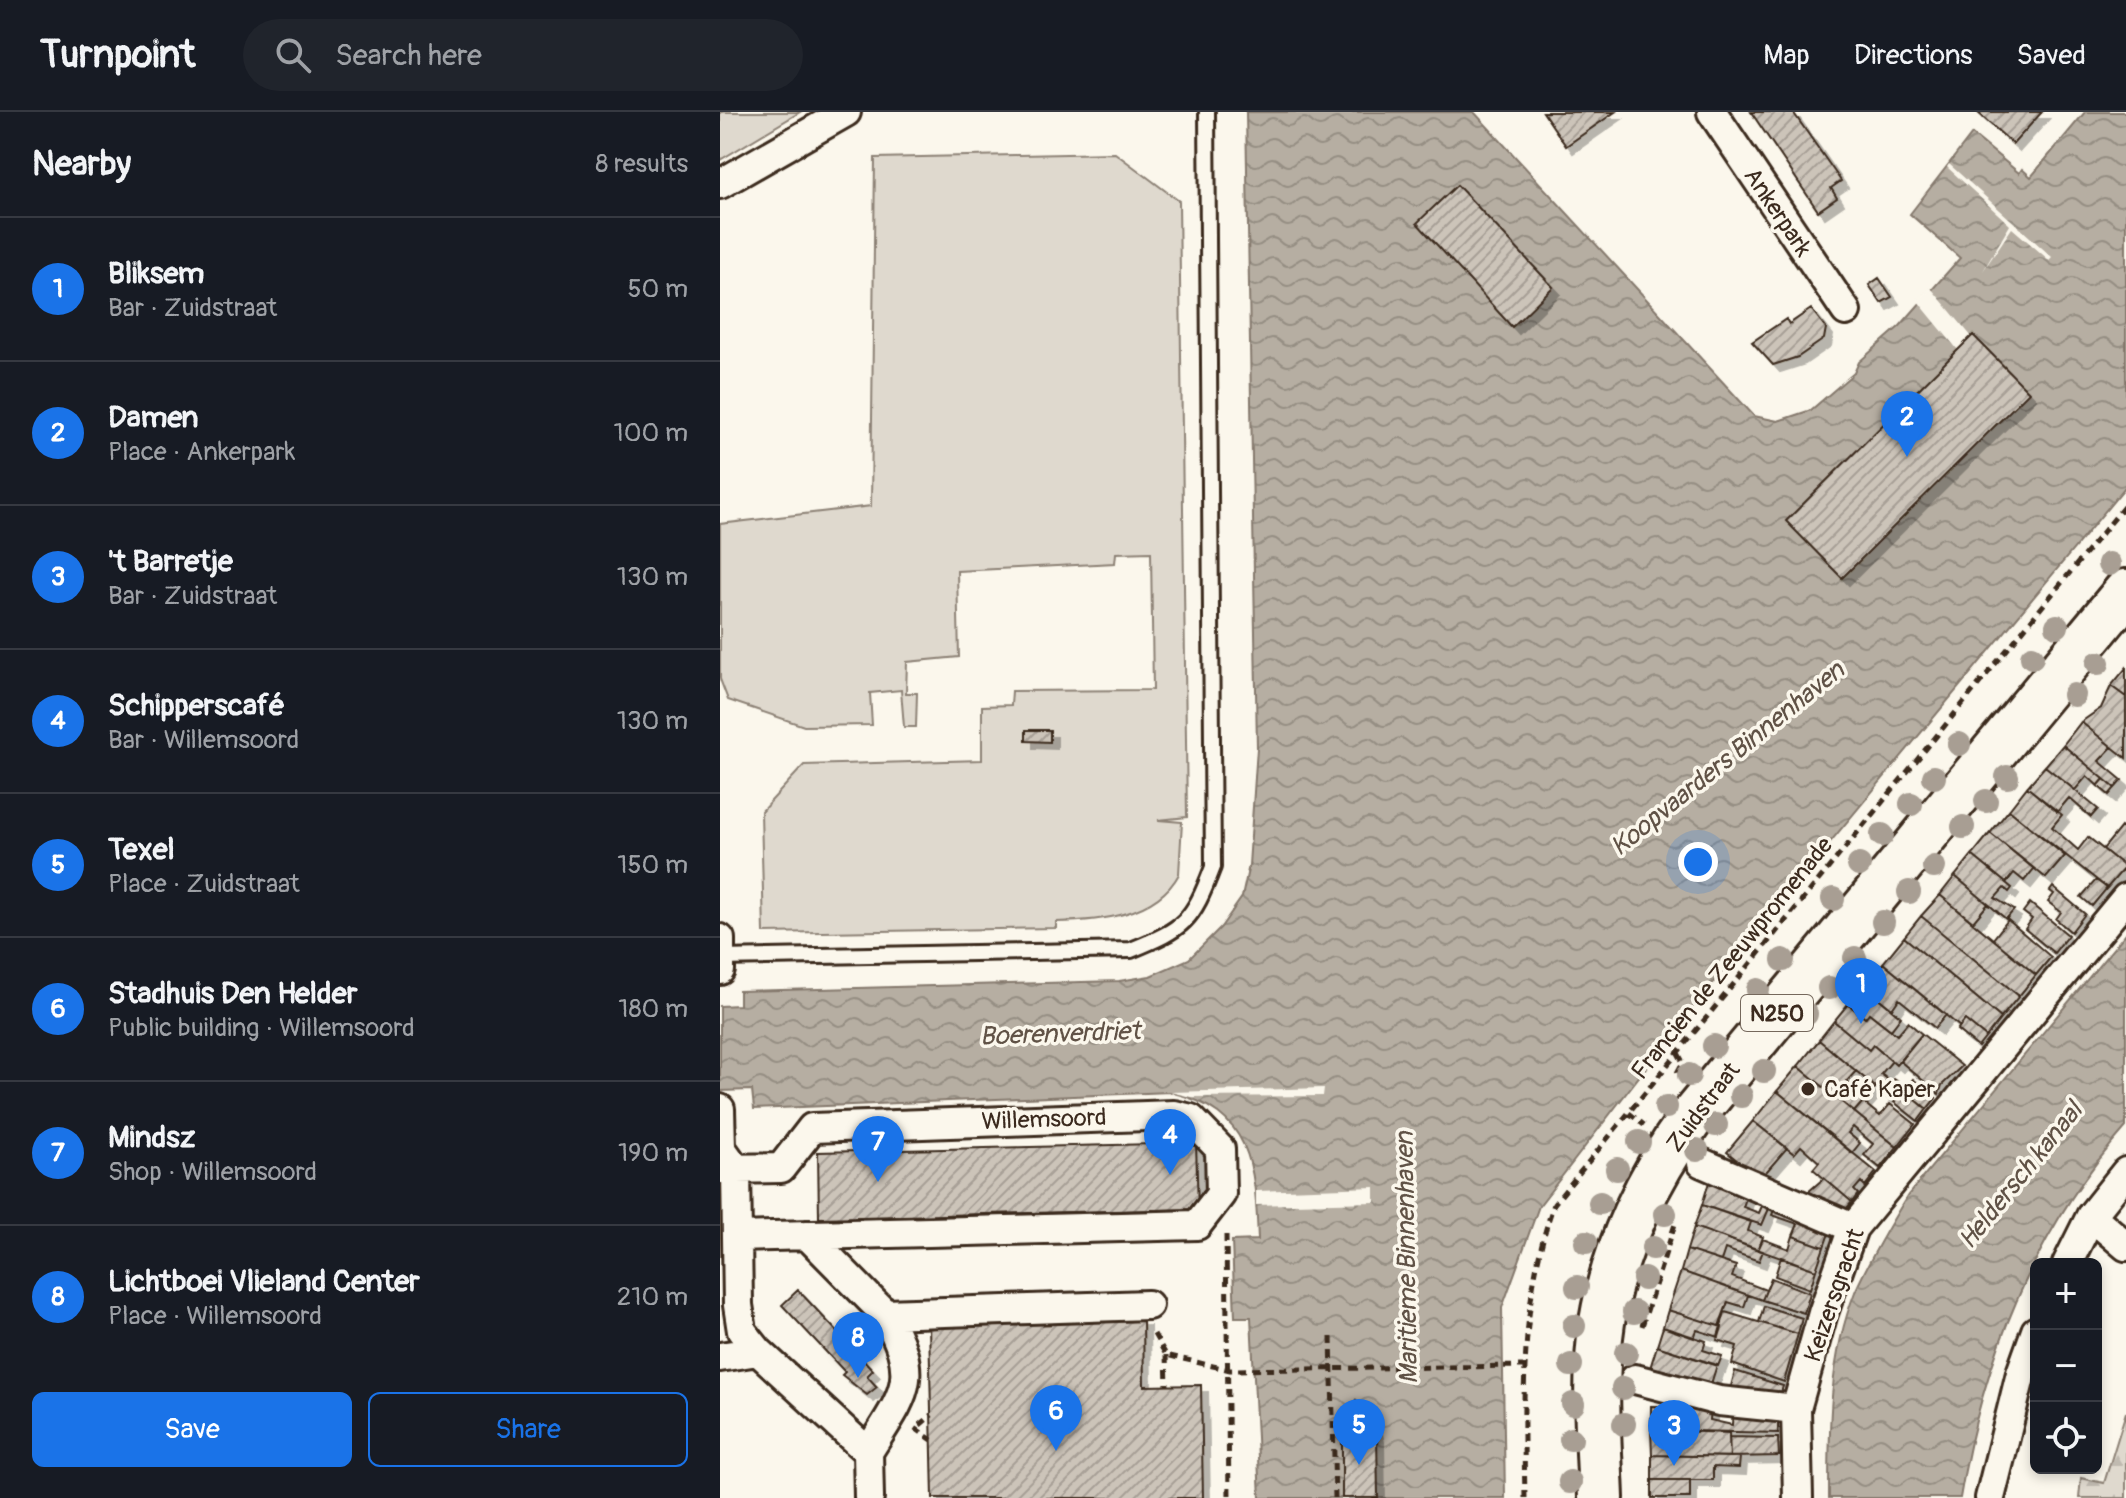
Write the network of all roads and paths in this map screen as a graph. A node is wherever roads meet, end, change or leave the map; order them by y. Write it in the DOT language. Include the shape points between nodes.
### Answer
graph roads {
  1 [pos="846,112"];
  2 [pos="1207,112"];
  3 [pos="1712,112"];
  4 [pos="720,184"];
  5 [pos="1846,311"];
  6 [pos="2126,504"];
  7 [pos="2124,599"];
  8 [pos="2126,898"];
  9 [pos="720,939"];
  10 [pos="720,958"];
  11 [pos="720,970"];
  12 [pos="720,1109"];
  13 [pos="1629,1113"];
  14 [pos="1645,1125"];
  15 [pos="726,1162"];
  16 [pos="1702,1163"];
  17 [pos="2126,1172"];
  18 [pos="2091,1216"];
  19 [pos="1677,1217"];
  20 [pos="1225,1220"];
  21 [pos="1853,1228"];
  22 [pos="807,1235"];
  23 [pos="738,1237"];
  24 [pos="2126,1246"];
  25 [pos="2070,1258"];
  26 [pos="1148,1305"];
  27 [pos="885,1314"];
  28 [pos="1331,1337"];
  29 [pos="2030,1348"];
  30 [pos="758,1351"];
  31 [pos="1166,1355"];
  32 [pos="720,1357"];
  33 [pos="1523,1366"];
  34 [pos="1332,1369"];
  35 [pos="1230,1370"];
  36 [pos="1635,1379"];
  37 [pos="1167,1386"];
  38 [pos="1796,1409"];
  39 [pos="917,1428"];
  40 [pos="932,1440"];
  41 [pos="868,1452"];
  42 [pos="869,1498"];
  43 [pos="1229,1498"];
  44 [pos="1335,1498"];
  45 [pos="1525,1498"];
  46 [pos="1601,1498"];
  47 [pos="1798,1498"];
  48 [pos="1990,1498"];
  1 -- 4 [label="street"];
  2 -- 10 [label="lane" via="1213,867 1199,903 1175,932 1131,950"];
  3 -- 5 [label="street, Ankerpark"];
  6 -- 13 [label="path, Francien de Zeeuwpromenade"];
  7 -- 46 [label="main road, Zuidstraat / N250" via="1692,1117 1651,1179 1621,1252 1602,1321"];
  8 -- 21 [label="street, Keizersgracht"];
  9 -- 10 [label="street"];
  10 -- 11 [label="street"];
  12 -- 15 [label="street"];
  13 -- 14 [label="path"];
  13 -- 33 [label="path, Francien de Zeeuwpromenade" via="1554,1204 1539,1245"];
  15 -- 22 [label="street, Willemsoord" via="781,1168 812,1128 1174,1115 1191,1119 1220,1149 1221,1194 1197,1225"];
  15 -- 23 [label="street"];
  16 -- 21 [label="street, Zuidstraat"];
  17 -- 18 [label="street"];
  18 -- 24 [label="street"];
  18 -- 25 [label="street"];
  19 -- 36 [label="path" via="1639,1336"];
  20 -- 35 [label="path"];
  21 -- 38 [label="street, Keizersgracht"];
  22 -- 23 [label="street, Willemsoord"];
  22 -- 27 [label="street"];
  23 -- 30 [label="street" via="742,1331"];
  26 -- 27 [label="street"];
  26 -- 31 [label="path" via="1148,1322"];
  27 -- 41 [label="street" via="903,1346 904,1393"];
  28 -- 34 [label="path"];
  29 -- 48 [label="street"];
  30 -- 32 [label="street"];
  30 -- 41 [label="street"];
  31 -- 35 [label="path"];
  31 -- 37 [label="path"];
  33 -- 34 [label="path"];
  33 -- 45 [label="path, Francien de Zeeuwpromenade"];
  34 -- 35 [label="path"];
  34 -- 44 [label="path"];
  35 -- 43 [label="path"];
  36 -- 38 [label="street" via="1719,1401"];
  38 -- 47 [label="street, Keizersgracht"];
  39 -- 40 [label="path"];
  41 -- 42 [label="street"];
}
